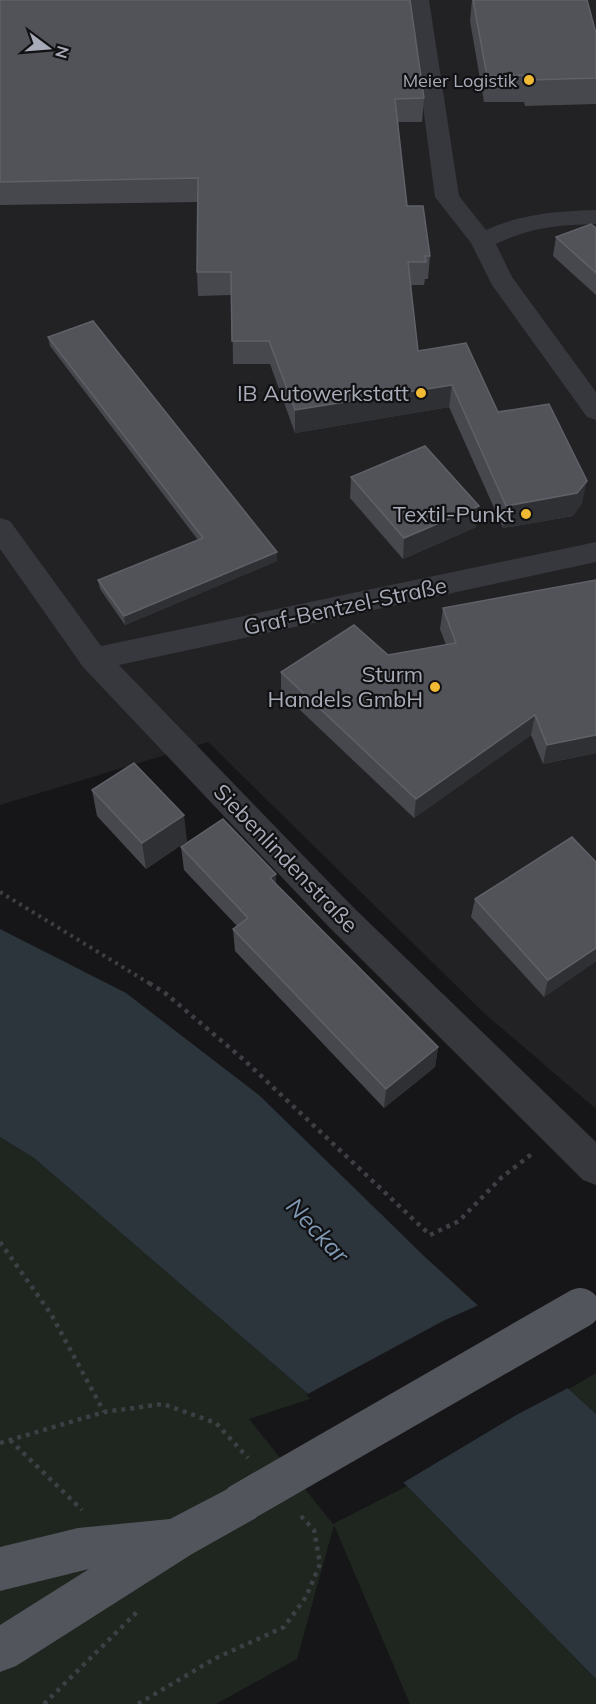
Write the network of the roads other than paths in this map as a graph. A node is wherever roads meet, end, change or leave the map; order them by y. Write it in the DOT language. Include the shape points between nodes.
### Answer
graph roads {
  1 [pos="419,0"];
  2 [pos="596,217"];
  3 [pos="482,242"];
  4 [pos="596,411"];
  5 [pos="0,528"];
  6 [pos="596,552"];
  7 [pos="94,659"];
  8 [pos="596,1167"];
  9 [pos="588,1304"];
  10 [pos="177,1539"];
  11 [pos="0,1569"];
  12 [pos="0,1650"];
  1 -- 3 [label="street" via="447,197"];
  2 -- 3 [label="street" via="517,225"];
  3 -- 4 [label="street" via="501,279"];
  5 -- 7 [label="street, Siebenlindenstraße"];
  6 -- 7 [label="street, Graf-Bentzel-Straße"];
  7 -- 8 [label="street, Siebenlindenstraße" via="340,916"];
  9 -- 10 [label="main road, bridge"];
  10 -- 11 [label="main road" via="78,1549"];
  10 -- 12 [label="main road"];
}
